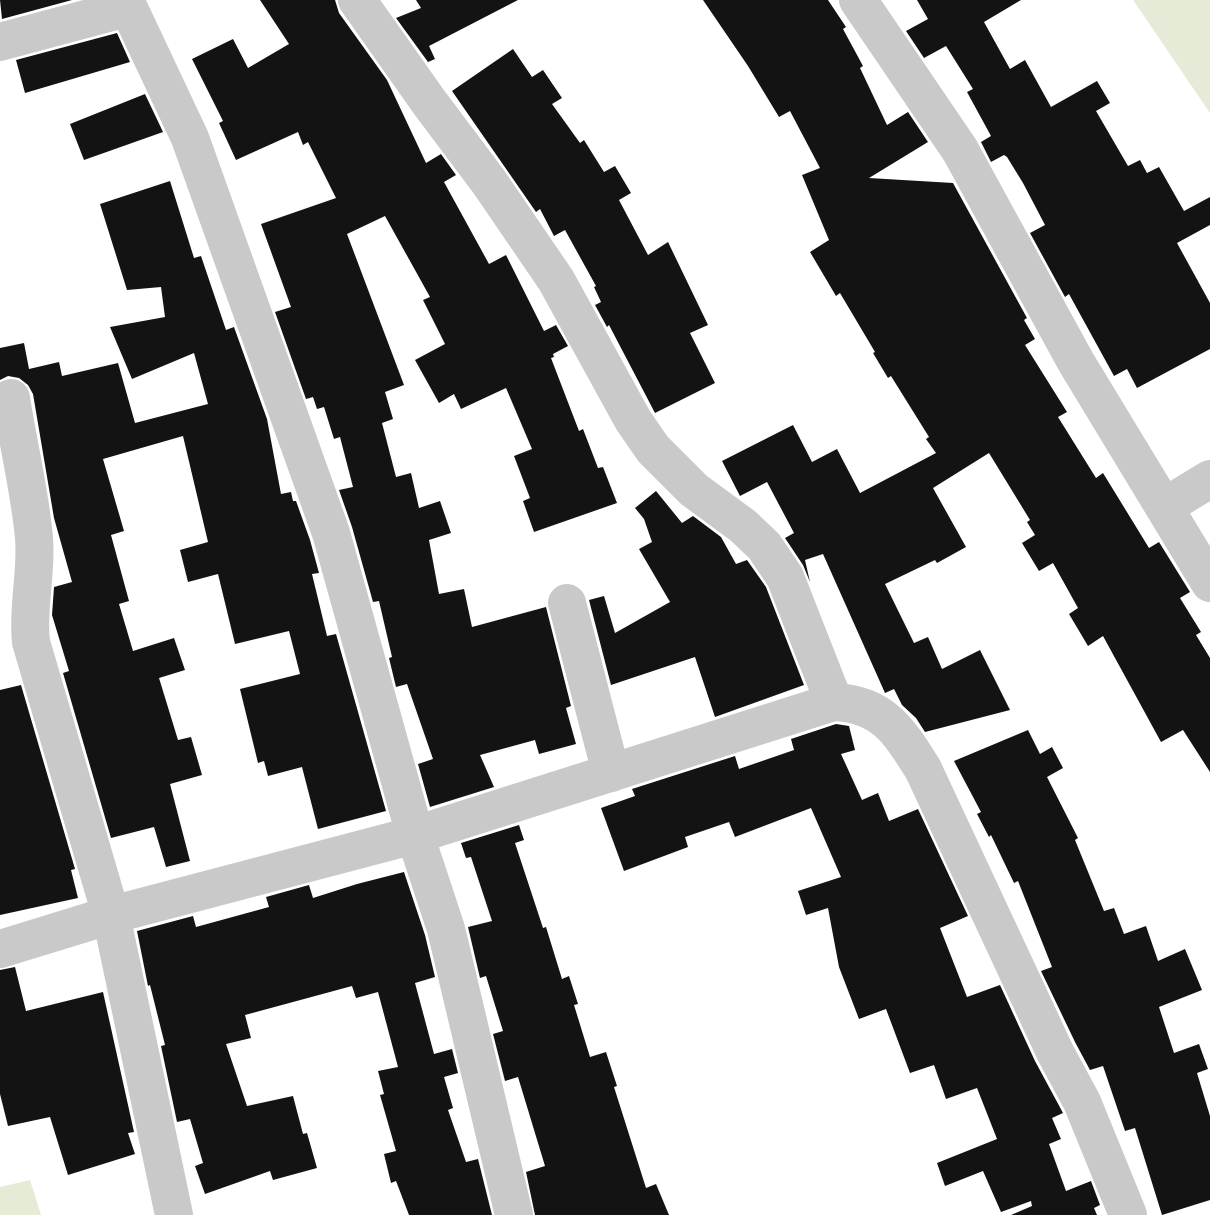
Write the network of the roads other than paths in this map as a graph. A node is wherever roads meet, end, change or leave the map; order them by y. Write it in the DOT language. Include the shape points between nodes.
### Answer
graph roads {
  1 [pos="357,0"];
  2 [pos="858,0"];
  3 [pos="126,4"];
  4 [pos="0,43"];
  5 [pos="11,398"];
  6 [pos="1210,479"];
  7 [pos="1164,507"];
  8 [pos="1210,583"];
  9 [pos="567,603"];
  10 [pos="834,702"];
  11 [pos="611,773"];
  12 [pos="415,835"];
  13 [pos="111,915"];
  14 [pos="0,949"];
  15 [pos="174,1215"];
  16 [pos="514,1215"];
  17 [pos="1128,1215"];
  1 -- 10 [label="street" via="556,280 653,449 694,490 764,546 785,577"];
  2 -- 7 [label="street" via="960,150 1076,362"];
  3 -- 4 [label="street"];
  3 -- 12 [label="street" via="190,138 331,533"];
  5 -- 13 [label="street" via="34,538 31,642"];
  6 -- 7 [label="street"];
  7 -- 8 [label="street"];
  9 -- 11 [label="street"];
  10 -- 11 [label="street"];
  10 -- 17 [label="street" via="856,703 883,718 901,735 922,769 1082,1102"];
  11 -- 12 [label="street"];
  12 -- 13 [label="street"];
  12 -- 16 [label="street" via="446,929"];
  13 -- 14 [label="street"];
  13 -- 15 [label="street"];
}
